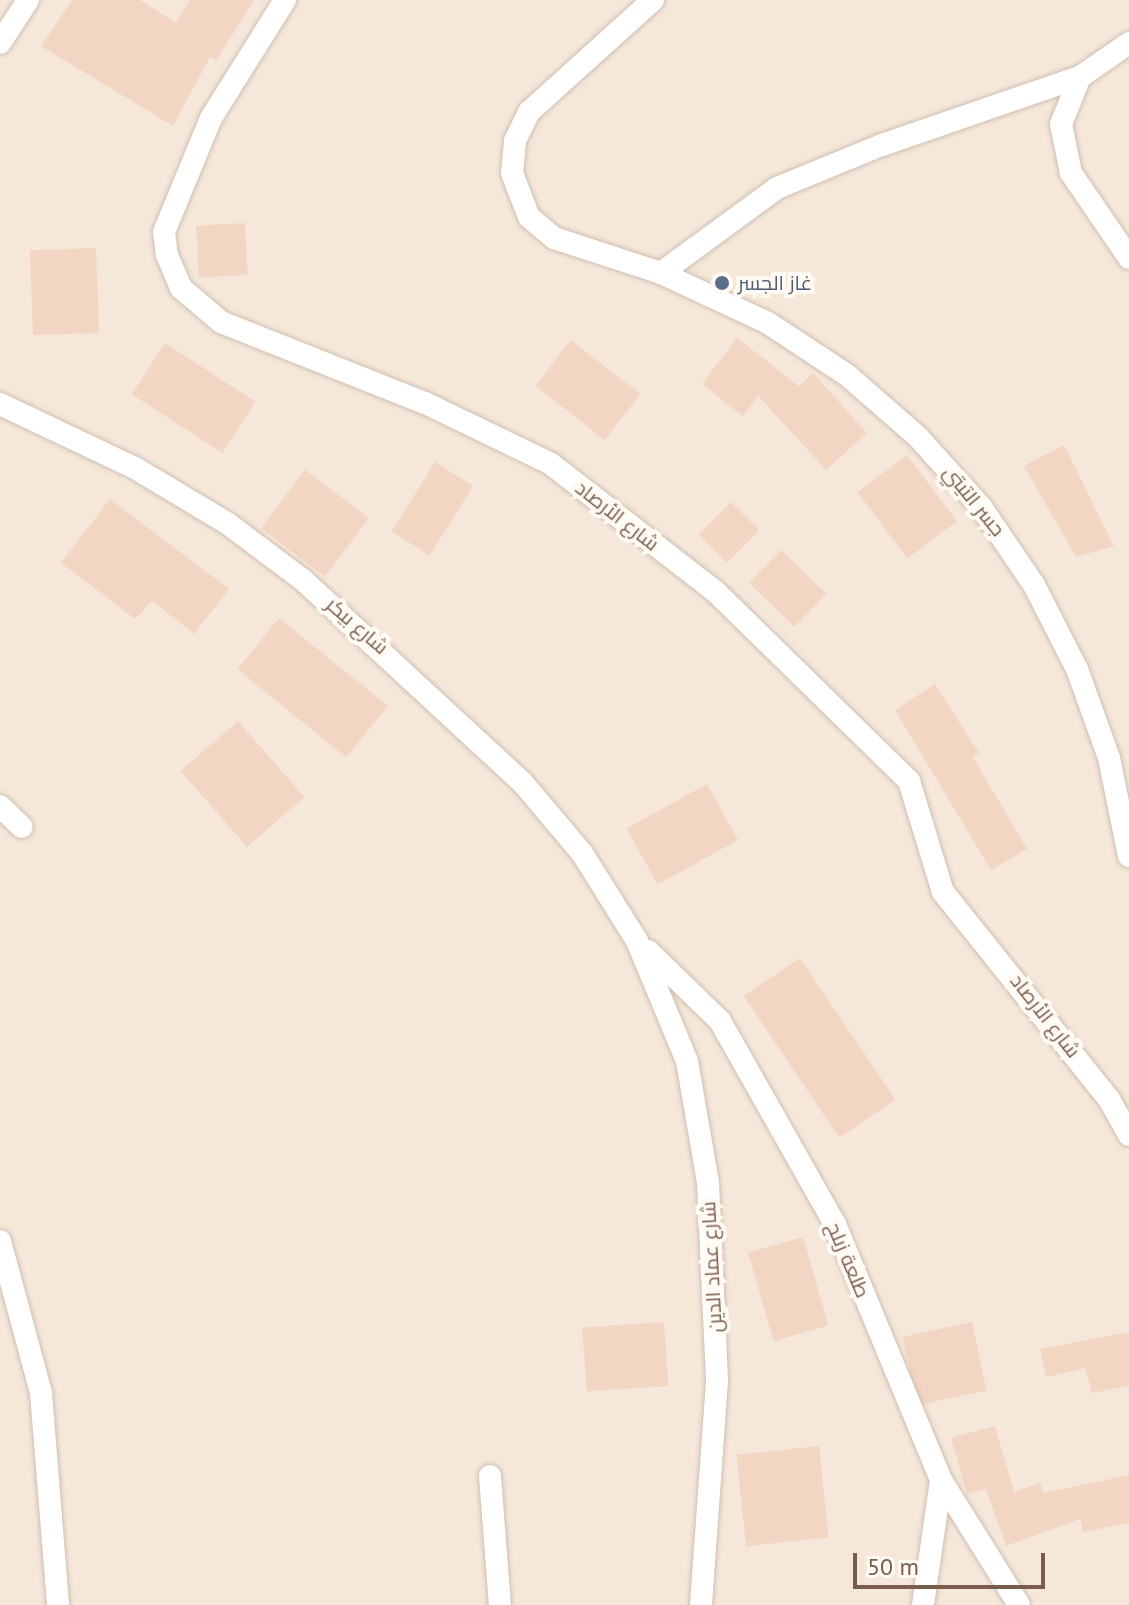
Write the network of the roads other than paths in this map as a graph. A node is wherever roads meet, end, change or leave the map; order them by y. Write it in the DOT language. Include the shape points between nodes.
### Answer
graph roads {
  1 [pos="28,0"];
  2 [pos="285,0"];
  3 [pos="653,0"];
  4 [pos="0,43"];
  5 [pos="1129,43"];
  6 [pos="1080,77"];
  7 [pos="1129,258"];
  8 [pos="660,272"];
  9 [pos="0,404"];
  10 [pos="0,806"];
  11 [pos="22,827"];
  12 [pos="1129,856"];
  13 [pos="637,941"];
  14 [pos="1129,1135"];
  15 [pos="0,1241"];
  16 [pos="490,1476"];
  17 [pos="941,1480"];
  18 [pos="58,1605"];
  19 [pos="500,1605"];
  20 [pos="701,1605"];
  21 [pos="923,1605"];
  22 [pos="1019,1605"];
  1 -- 4 [label="street"];
  2 -- 14 [label="street, شارع الأرصاد" via="211,118 164,232 181,288 221,322 425,403 551,464 715,591 909,781 943,892 1100,1087"];
  3 -- 8 [label="street, جسر التيتي" via="529,112 515,141 512,173 525,211 554,238"];
  5 -- 6 [label="street"];
  6 -- 7 [label="street" via="1061,124 1065,157"];
  6 -- 8 [label="street" via="882,145 777,188"];
  8 -- 12 [label="street, جسر التيتي" via="768,323 847,375 918,437 981,507 1034,585 1077,669 1109,758"];
  9 -- 13 [label="street, شارع بيكر" via="135,468 227,523 303,580 522,782 582,853"];
  10 -- 11 [label="street"];
  13 -- 17 [label="street, طلعة زبلح" via="720,1021 819,1197"];
  13 -- 20 [label="street, شارع عماد الدين" via="687,1061 708,1182 717,1381"];
  15 -- 18 [label="street" via="41,1393"];
  16 -- 19 [label="street"];
  17 -- 21 [label="street"];
  17 -- 22 [label="street, طلعة زبلح"];
}
